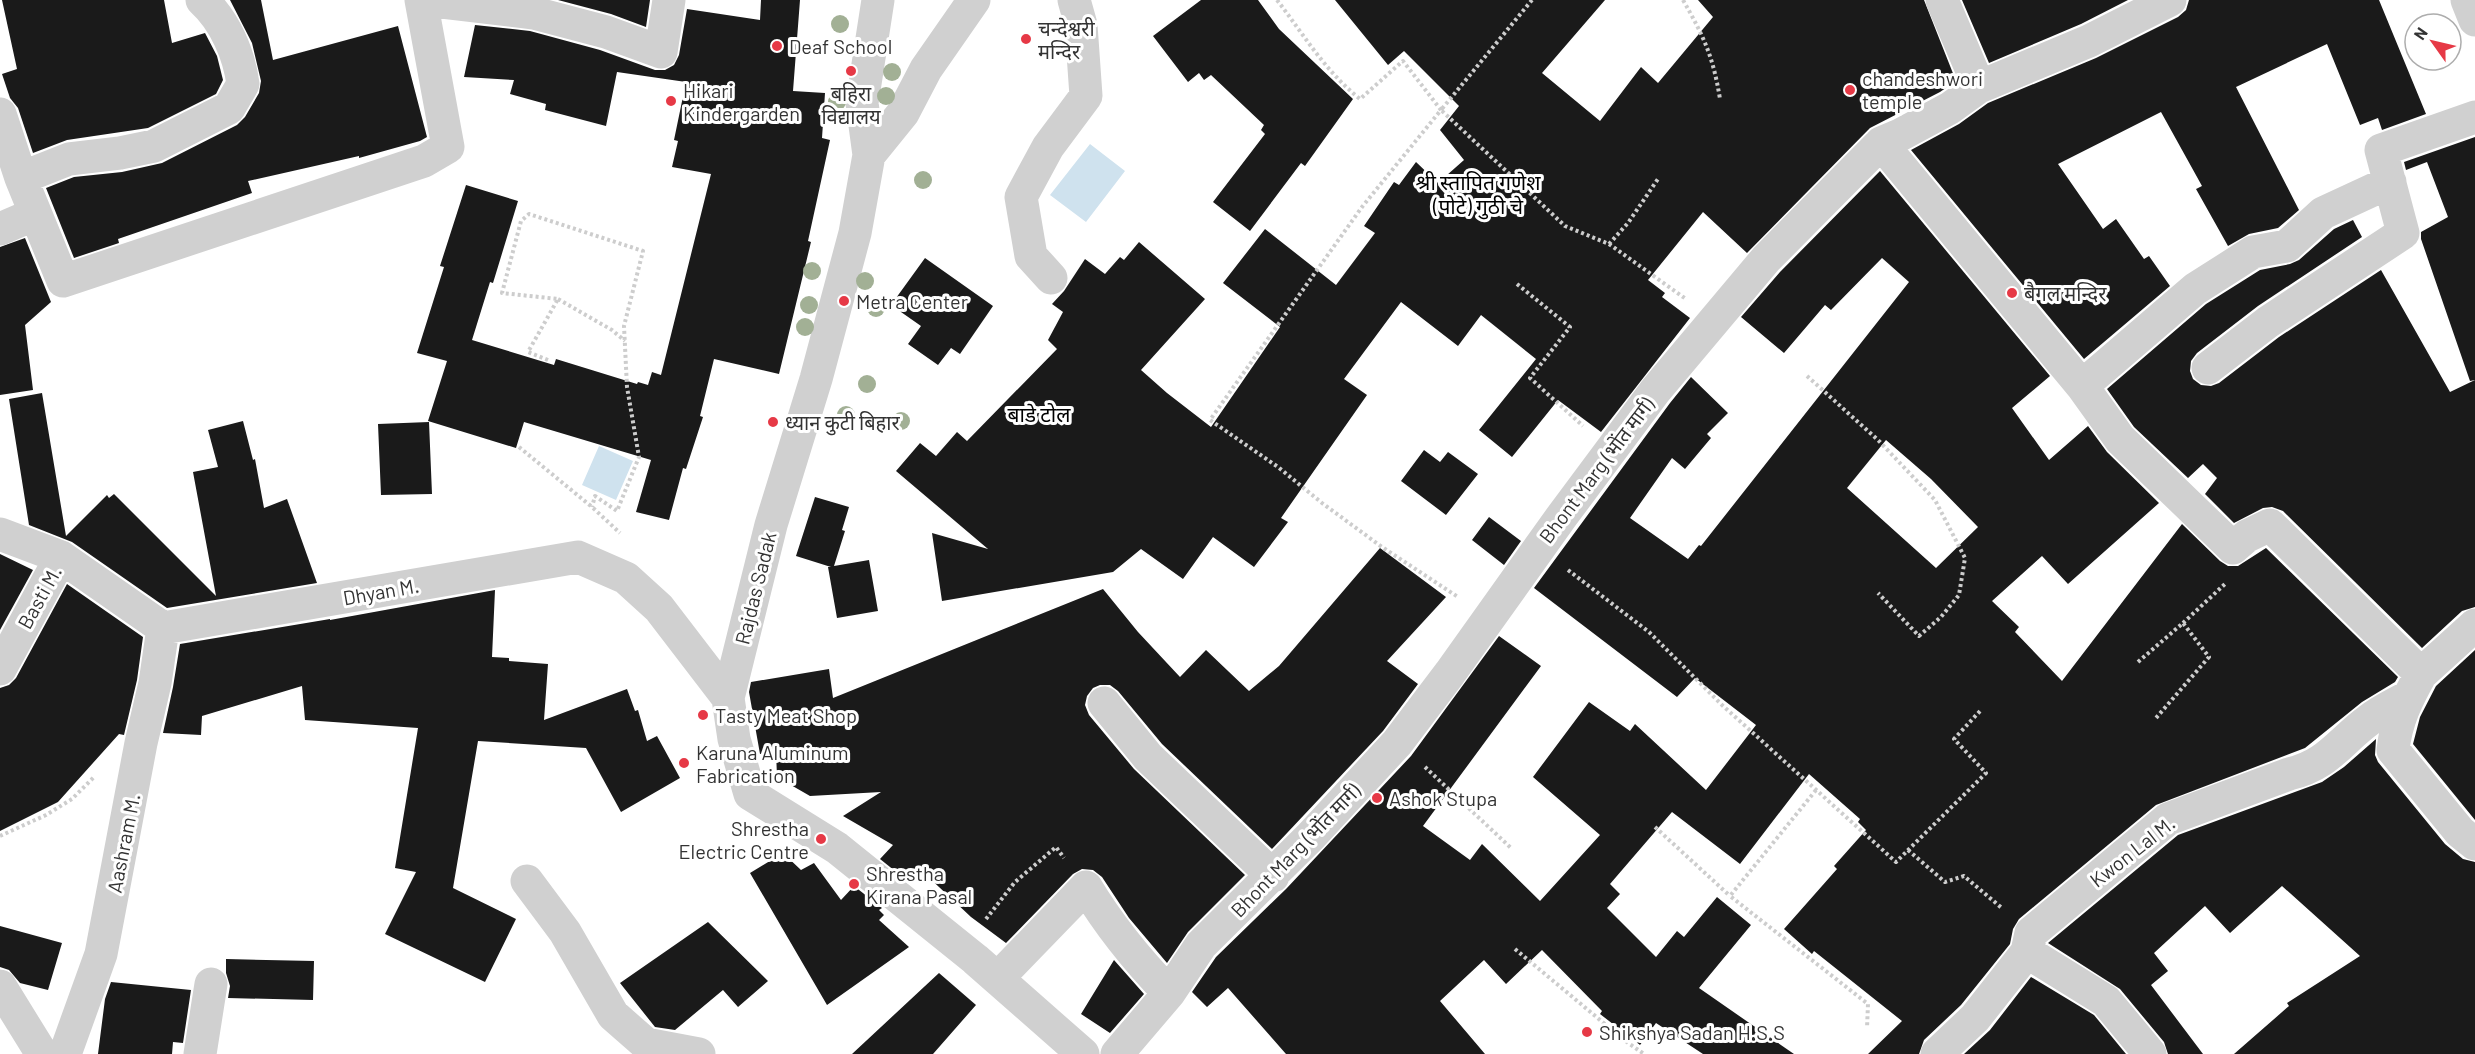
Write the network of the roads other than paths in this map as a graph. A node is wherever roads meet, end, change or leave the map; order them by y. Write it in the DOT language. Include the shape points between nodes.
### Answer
graph roads {
  1 [pos="202,0"];
  2 [pos="423,0"];
  3 [pos="669,0"];
  4 [pos="878,0"];
  5 [pos="974,0"];
  6 [pos="1074,0"];
  7 [pos="1942,0"];
  8 [pos="2170,0"];
  9 [pos="2467,0"];
  10 [pos="2475,20"];
  11 [pos="1978,87"];
  12 [pos="0,114"];
  13 [pos="2475,117"];
  14 [pos="1881,143"];
  15 [pos="869,155"];
  16 [pos="21,178"];
  17 [pos="2390,182"];
  18 [pos="35,213"];
  19 [pos="0,229"];
  20 [pos="1051,278"];
  21 [pos="2208,368"];
  22 [pos="2082,386"];
  23 [pos="0,534"];
  24 [pos="61,557"];
  25 [pos="2475,625"];
  26 [pos="163,628"];
  27 [pos="0,669"];
  28 [pos="2415,685"];
  29 [pos="728,698"];
  30 [pos="1104,703"];
  31 [pos="2475,843"];
  32 [pos="1273,876"];
  33 [pos="528,880"];
  34 [pos="2029,942"];
  35 [pos="998,978"];
  36 [pos="211,984"];
  37 [pos="0,986"];
  38 [pos="1169,993"];
  39 [pos="42,1054"];
  40 [pos="65,1054"];
  41 [pos="200,1054"];
  42 [pos="699,1054"];
  43 [pos="1083,1054"];
  44 [pos="1117,1054"];
  45 [pos="1937,1054"];
  46 [pos="2150,1054"];
  1 -- 16 [label="street" via="225,31 240,61 243,84 229,108 154,146 69,159"];
  2 -- 3 [label="street" via="534,13 661,52"];
  2 -- 18 [label="street" via="448,147 424,161 63,281"];
  4 -- 15 [label="street" via="862,103"];
  5 -- 15 [label="street, Rajdas Sadak" via="926,69 903,113"];
  6 -- 20 [label="street" via="1081,25 1086,96 1048,147 1021,197 1031,256"];
  7 -- 11 [label="street"];
  8 -- 11 [label="street, Bhont Marg (भाेंत मार्ग)" via="2089,41"];
  9 -- 10 [label="street"];
  11 -- 14 [label="street, Bhont Marg (भाेंत मार्ग)" via="1950,108"];
  12 -- 16 [label="street"];
  13 -- 17 [label="street" via="2381,150"];
  14 -- 22 [label="street"];
  14 -- 32 [label="street, Bhont Marg (भाेंत मार्ग)" via="1766,259 1656,391 1397,743"];
  15 -- 29 [label="street, Rajdas Sadak" via="855,233 771,525"];
  16 -- 18 [label="street"];
  17 -- 21 [label="street" via="2403,233 2268,322"];
  17 -- 22 [label="street" via="2323,213 2287,246 2253,252 2195,289"];
  18 -- 19 [label="street"];
  22 -- 28 [label="street" via="2120,439 2233,548 2270,525"];
  23 -- 24 [label="street"];
  24 -- 26 [label="street"];
  24 -- 27 [label="street, Basti M."];
  25 -- 28 [label="street"];
  26 -- 29 [label="street, Dhyan M." via="578,557 627,578 659,608"];
  26 -- 40 [label="street, Aashram M." via="101,954"];
  28 -- 31 [label="street" via="2395,729 2393,750 2460,832"];
  28 -- 34 [label="street, Kwon Lal M." via="2309,769 2168,819"];
  29 -- 35 [label="street, Rajdas Sadak" via="734,739 750,794 837,848"];
  30 -- 32 [label="street" via="1148,757"];
  32 -- 38 [label="street, Bhont Marg (भाेंत मार्ग)" via="1201,945"];
  33 -- 42 [label="street" via="565,932 613,1015 646,1044"];
  34 -- 45 [label="street, Kwon Lal M." via="1975,1018"];
  34 -- 46 [label="street" via="2106,1001"];
  35 -- 38 [label="street" via="1086,887 1110,926"];
  35 -- 43 [label="street, Rajdas Sadak"];
  36 -- 41 [label="street"];
  37 -- 39 [label="street"];
  38 -- 44 [label="street, Bhont Marg (भाेंत मार्ग)"];
}
